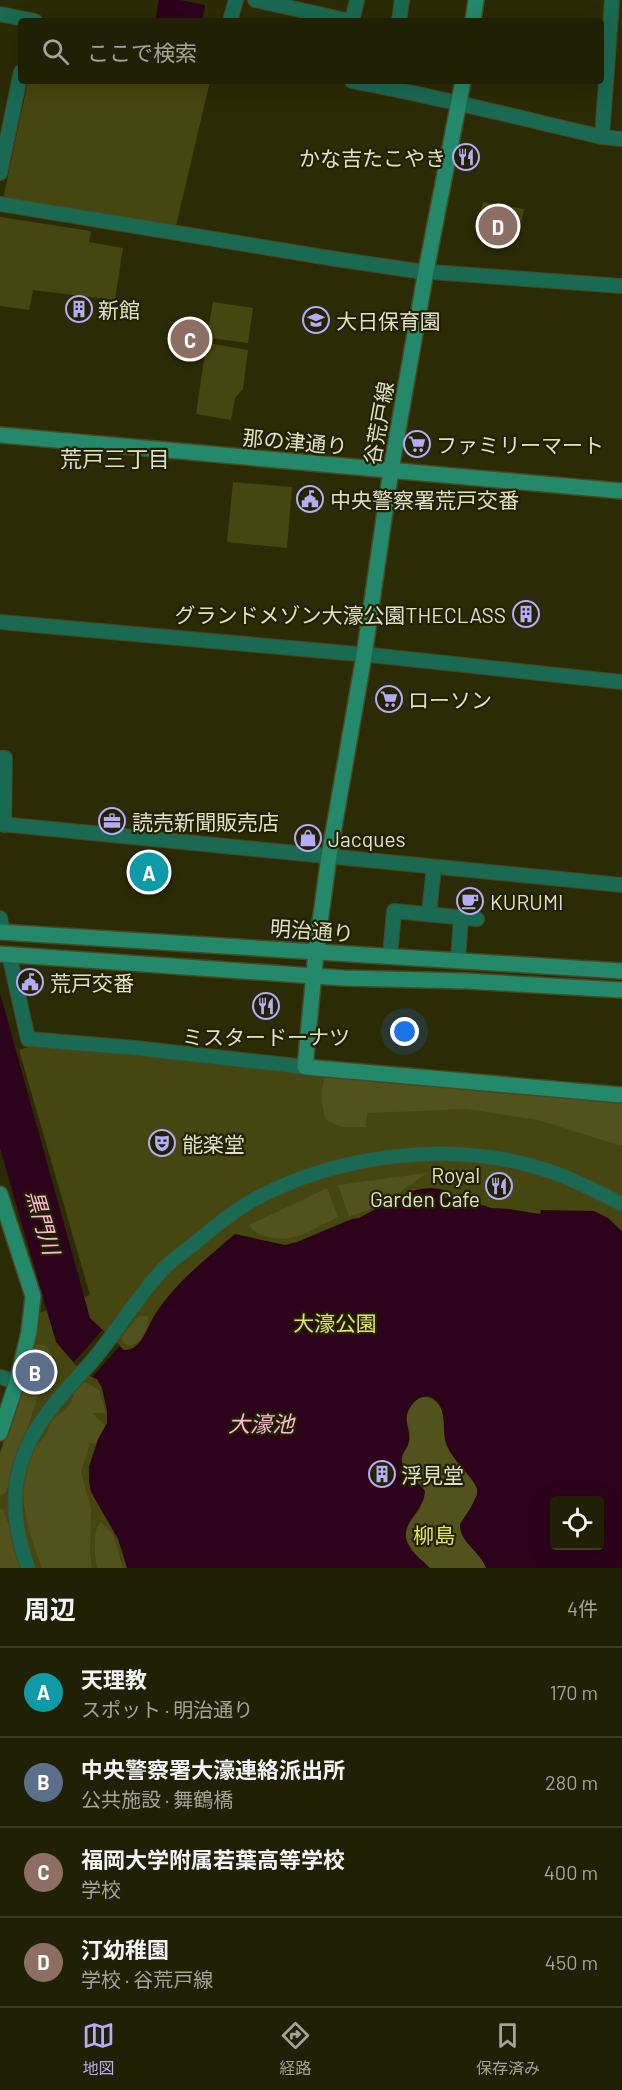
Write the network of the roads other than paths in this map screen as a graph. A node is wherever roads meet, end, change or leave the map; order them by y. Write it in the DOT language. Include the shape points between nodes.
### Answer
graph roads {
  1 [pos="236,0"];
  2 [pos="255,0"];
  3 [pos="357,0"];
  4 [pos="402,0"];
  5 [pos="476,0"];
  6 [pos="612,0"];
  7 [pos="0,14"];
  8 [pos="19,18"];
  9 [pos="231,18"];
  10 [pos="337,18"];
  11 [pos="352,18"];
  12 [pos="399,18"];
  13 [pos="473,18"];
  14 [pos="19,84"];
  15 [pos="386,84"];
  16 [pos="462,84"];
  17 [pos="459,105"];
  18 [pos="602,137"];
  19 [pos="622,139"];
  20 [pos="0,173"];
  21 [pos="0,204"];
  22 [pos="426,271"];
  23 [pos="622,286"];
  24 [pos="0,435"];
  25 [pos="391,470"];
  26 [pos="622,491"];
  27 [pos="0,622"];
  28 [pos="364,656"];
  29 [pos="622,682"];
  30 [pos="0,758"];
  31 [pos="2,824"];
  32 [pos="329,856"];
  33 [pos="434,867"];
  34 [pos="622,885"];
  35 [pos="429,914"];
  36 [pos="461,917"];
  37 [pos="477,919"];
  38 [pos="1,927"];
  39 [pos="316,952"];
  40 [pos="4,954"];
  41 [pos="390,956"];
  42 [pos="458,960"];
  43 [pos="622,970"];
  44 [pos="314,975"];
  45 [pos="622,990"];
  46 [pos="305,1067"];
  47 [pos="622,1095"];
  48 [pos="0,1194"];
  49 [pos="622,1204"];
  50 [pos="0,1377"];
  51 [pos="17,1382"];
  52 [pos="0,1433"];
  53 [pos="28,1568"];
  1 -- 9 [label="street"];
  2 -- 10 [label="street"];
  3 -- 11 [label="street"];
  4 -- 12 [label="street"];
  5 -- 13 [label="street"];
  6 -- 18 [label="street"];
  7 -- 8 [label="street"];
  14 -- 20 [label="street"];
  15 -- 17 [label="street"];
  16 -- 17 [label="street, 谷荒戸線"];
  17 -- 18 [label="street"];
  17 -- 22 [label="street, 谷荒戸線"];
  18 -- 19 [label="street"];
  21 -- 22 [label="street" via="336,260"];
  22 -- 23 [label="street"];
  22 -- 25 [label="street, 谷荒戸線"];
  24 -- 25 [label="street, 那の津通り"];
  25 -- 26 [label="street, 那の津通り"];
  25 -- 28 [label="street, 谷荒戸線"];
  27 -- 28 [label="street"];
  28 -- 29 [label="street"];
  28 -- 32 [label="street, 谷荒戸線"];
  30 -- 31 [label="street" via="5,758"];
  31 -- 32 [label="street"];
  32 -- 33 [label="street"];
  32 -- 39 [label="street, 谷荒戸線"];
  33 -- 34 [label="street"];
  33 -- 35 [label="street"];
  35 -- 36 [label="street"];
  35 -- 41 [label="street" via="394,911"];
  36 -- 37 [label="street"];
  36 -- 42 [label="street"];
  38 -- 39 [label="street, 明治通り"];
  39 -- 41 [label="street, 明治通り"];
  39 -- 44 [label="street, 谷荒戸線"];
  40 -- 44 [label="street"];
  40 -- 46 [label="street" via="28,1040"];
  41 -- 42 [label="street, 明治通り"];
  42 -- 43 [label="street, 明治通り"];
  44 -- 45 [label="street"];
  44 -- 46 [label="street, 谷荒戸線"];
  46 -- 47 [label="street"];
  48 -- 51 [label="street" via="33,1296"];
  49 -- 53 [label="street" via="540,1168 448,1153 404,1155 344,1166 252,1200 164,1268 30,1439 14,1505"];
  50 -- 51 [label="street"];
  51 -- 52 [label="street"];
}
